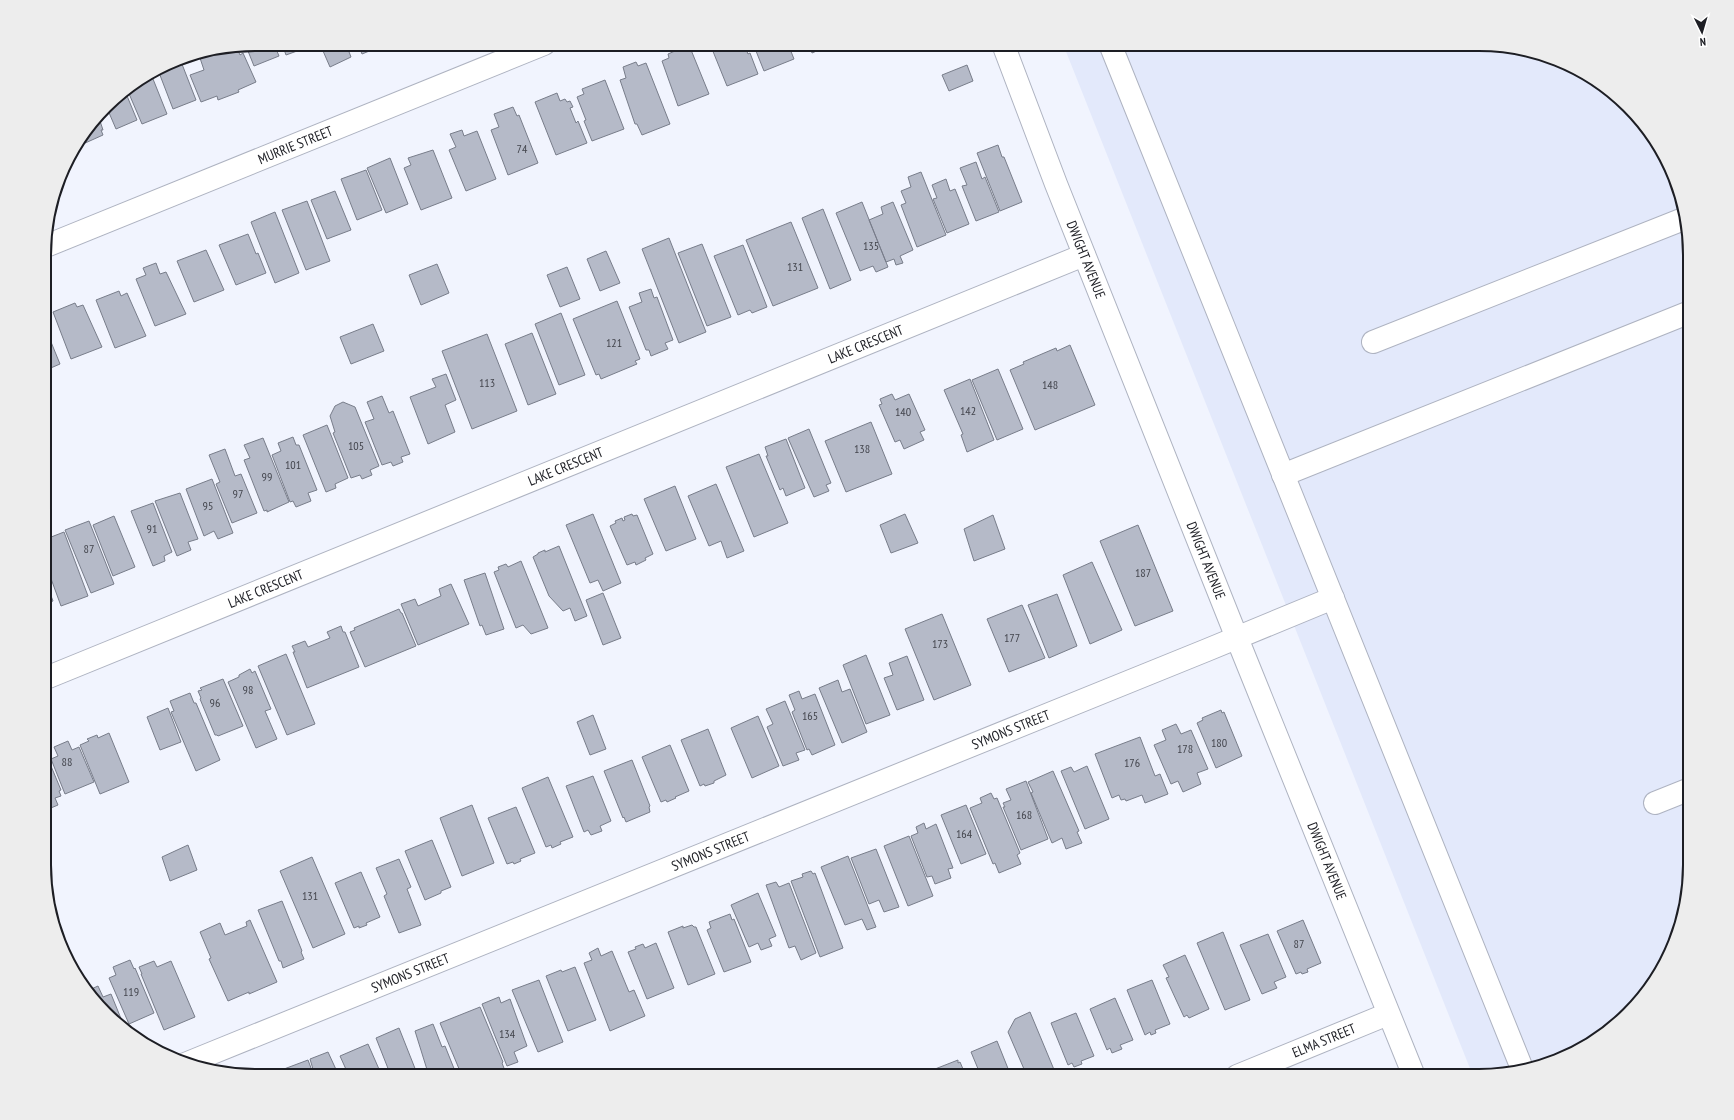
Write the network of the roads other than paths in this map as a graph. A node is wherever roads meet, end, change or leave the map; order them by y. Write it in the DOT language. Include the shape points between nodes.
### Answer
graph roads {
  1 [pos="527,51"];
  2 [pos="1006,51"];
  3 [pos="1113,51"];
  4 [pos="1680,220"];
  5 [pos="51,244"];
  6 [pos="1084,255"];
  7 [pos="1683,315"];
  8 [pos="1373,342"];
  9 [pos="1283,475"];
  10 [pos="1333,598"];
  11 [pos="1237,638"];
  12 [pos="51,676"];
  13 [pos="1683,793"];
  14 [pos="1655,803"];
  15 [pos="1388,1014"];
  16 [pos="195,1060"];
  17 [pos="1520,1065"];
  18 [pos="1254,1069"];
  19 [pos="1411,1069"];
  1 -- 5 [label="street, MURRIE STREET"];
  2 -- 6 [label="street, DWIGHT AVENUE"];
  3 -- 9 [label="street"];
  4 -- 8 [label="street"];
  6 -- 11 [label="street, DWIGHT AVENUE"];
  6 -- 12 [label="street, LAKE CRESCENT"];
  7 -- 9 [label="street"];
  9 -- 10 [label="street"];
  10 -- 11 [label="street, SYMONS STREET"];
  10 -- 17 [label="street"];
  11 -- 15 [label="street, DWIGHT AVENUE"];
  11 -- 16 [label="street, SYMONS STREET"];
  13 -- 14 [label="street"];
  15 -- 18 [label="street, ELMA STREET"];
  15 -- 19 [label="street, DWIGHT AVENUE"];
}
